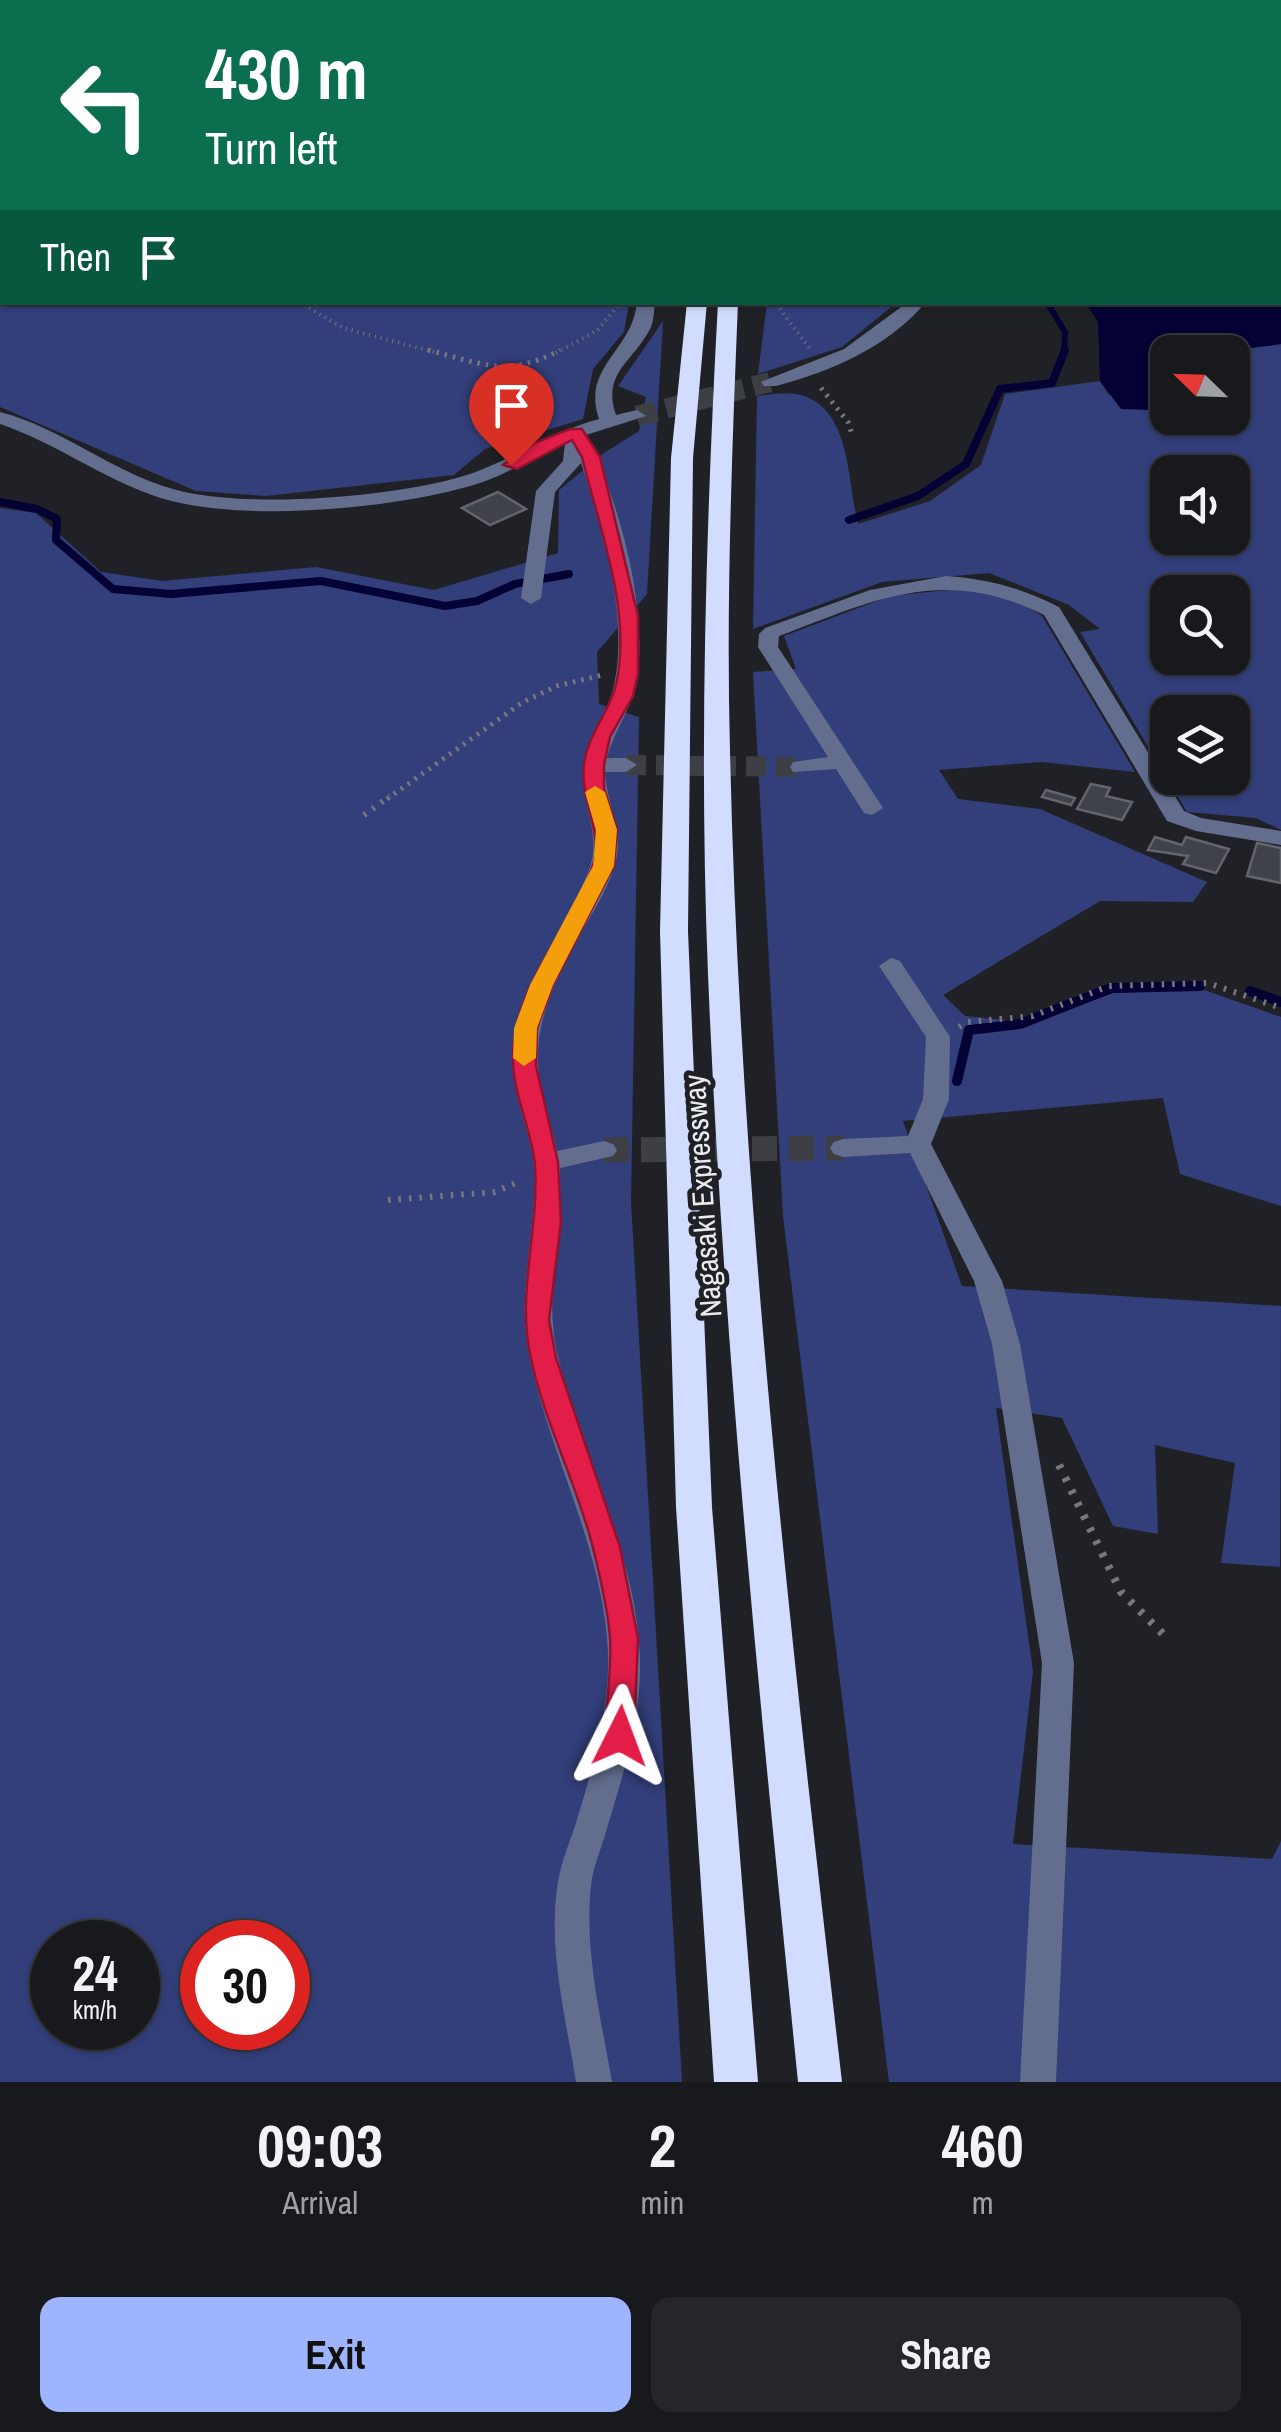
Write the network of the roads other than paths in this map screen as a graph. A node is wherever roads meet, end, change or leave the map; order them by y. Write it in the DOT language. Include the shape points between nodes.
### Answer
graph roads {
  1 [pos="646,305"];
  2 [pos="696,305"];
  3 [pos="728,305"];
  4 [pos="914,305"];
  5 [pos="770,382"];
  6 [pos="637,416"];
  7 [pos="0,418"];
  8 [pos="609,422"];
  9 [pos="576,433"];
  10 [pos="531,598"];
  11 [pos="842,762"];
  12 [pos="594,765"];
  13 [pos="626,766"];
  14 [pos="801,767"];
  15 [pos="872,808"];
  16 [pos="1281,838"];
  17 [pos="891,966"];
  18 [pos="918,1144"];
  19 [pos="843,1148"];
  20 [pos="604,1150"];
  21 [pos="546,1162"];
  22 [pos="594,2082"];
  23 [pos="736,2082"];
  24 [pos="820,2082"];
  25 [pos="1038,2082"];
  1 -- 8 [label="street" via="644,325 608,376 602,399"];
  2 -- 23 [label="highway, Nagasaki Expressway" via="682,458 674,931 694,1508"];
  3 -- 24 [label="highway, Nagasaki Expressway" via="718,458 720,931 757,1506"];
  4 -- 5 [label="street" via="858,350"];
  6 -- 8 [label="street"];
  7 -- 9 [label="street" via="164,493 234,506 458,484"];
  8 -- 9 [label="street"];
  9 -- 10 [label="street" via="572,462 546,491"];
  9 -- 12 [label="street" via="591,457 629,616 624,696 600,737"];
  11 -- 14 [label="street"];
  11 -- 15 [label="street"];
  11 -- 16 [label="street" via="766,638 874,593 945,580 983,582 1026,594 1052,611 1175,816"];
  12 -- 13 [label="street"];
  12 -- 21 [label="street" via="606,830 604,866 526,1028 524,1066"];
  17 -- 18 [label="street" via="938,1037 936,1099"];
  18 -- 19 [label="street"];
  18 -- 25 [label="street" via="988,1282 1006,1344 1058,1663"];
  20 -- 21 [label="street"];
  21 -- 22 [label="street" via="548,1222 536,1320 606,1547 624,1638 620,1736 575,1881 571,1932"];
}
